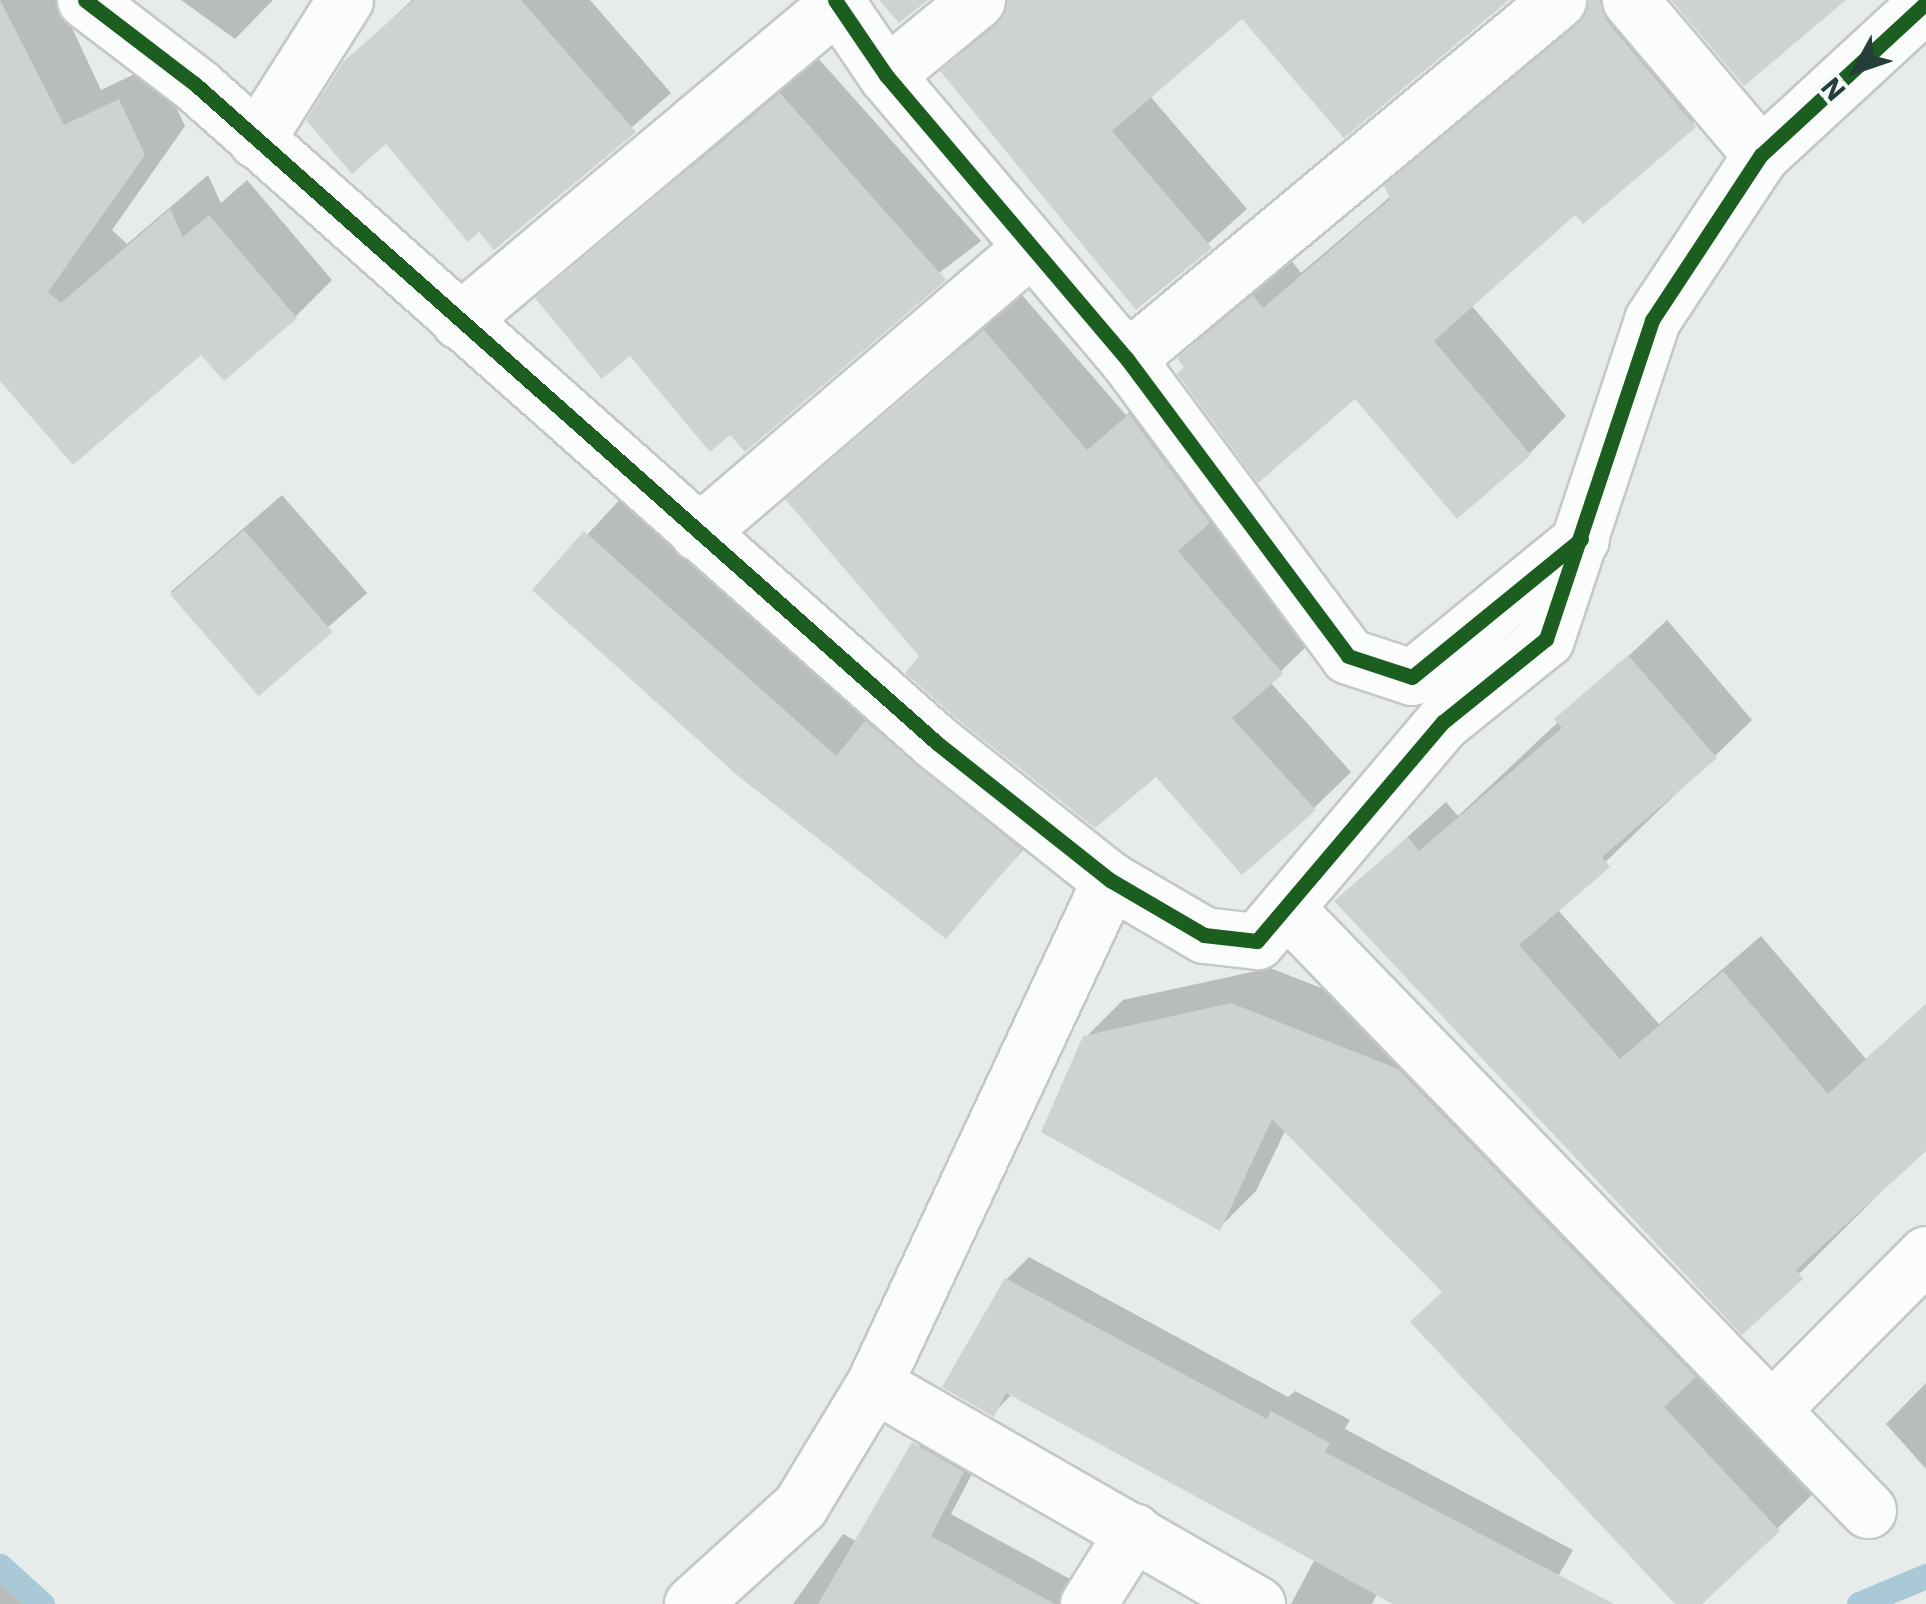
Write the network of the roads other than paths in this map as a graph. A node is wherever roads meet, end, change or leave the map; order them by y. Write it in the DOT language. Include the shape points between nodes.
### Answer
graph roads {
  1 [pos="85,0"];
  2 [pos="346,0"];
  3 [pos="977,0"];
  4 [pos="1558,0"];
  5 [pos="1630,0"];
  6 [pos="836,2"];
  7 [pos="1926,3"];
  8 [pos="886,75"];
  9 [pos="256,140"];
  10 [pos="1761,155"];
  11 [pos="1031,248"];
  12 [pos="459,321"];
  13 [pos="1128,359"];
  14 [pos="698,533"];
  15 [pos="1581,539"];
  16 [pos="1110,880"];
  17 [pos="1287,909"];
  18 [pos="1926,1254"];
  19 [pos="874,1384"];
  20 [pos="1774,1408"];
  21 [pos="1868,1510"];
  22 [pos="1134,1531"];
  23 [pos="692,1604"];
  24 [pos="1088,1604"];
  25 [pos="1257,1604"];
  1 -- 9 [label="street"];
  2 -- 9 [label="street"];
  3 -- 8 [label="street"];
  4 -- 13 [label="street"];
  5 -- 10 [label="street"];
  6 -- 8 [label="street"];
  6 -- 12 [label="street"];
  7 -- 10 [label="street"];
  8 -- 11 [label="street"];
  9 -- 12 [label="street"];
  10 -- 15 [label="street" via="1652,320"];
  11 -- 13 [label="street"];
  11 -- 14 [label="street"];
  12 -- 14 [label="street"];
  13 -- 15 [label="street" via="1348,656 1412,678"];
  14 -- 16 [label="street" via="936,743"];
  15 -- 17 [label="street" via="1546,639 1443,722"];
  16 -- 17 [label="street" via="1204,935 1257,941"];
  16 -- 19 [label="street"];
  17 -- 20 [label="street"];
  18 -- 20 [label="street"];
  19 -- 22 [label="street"];
  19 -- 23 [label="street" via="800,1506"];
  20 -- 21 [label="street"];
  22 -- 24 [label="street"];
  22 -- 25 [label="street"];
}
